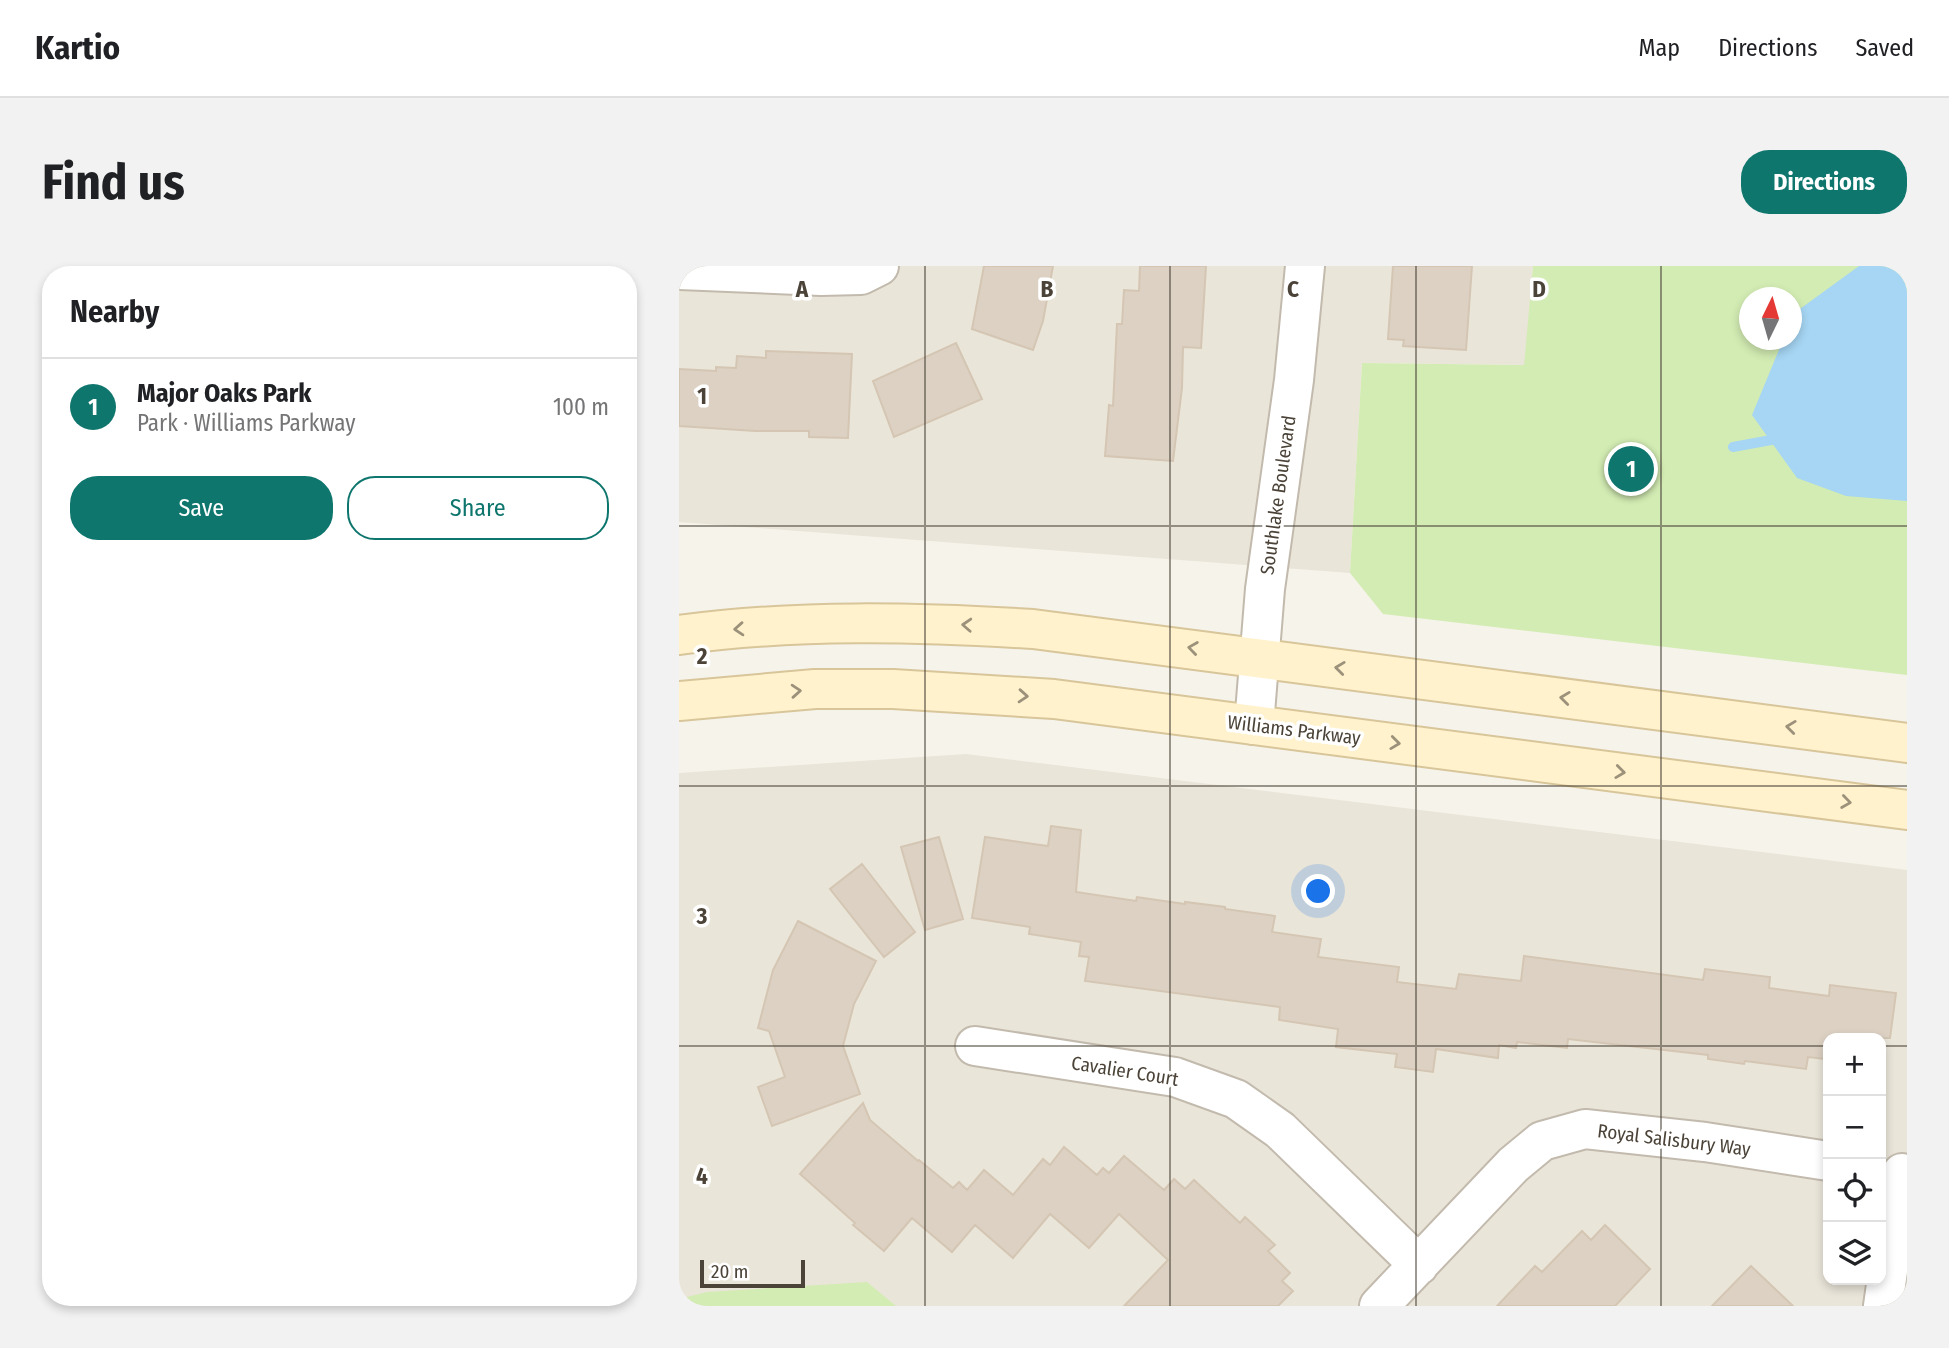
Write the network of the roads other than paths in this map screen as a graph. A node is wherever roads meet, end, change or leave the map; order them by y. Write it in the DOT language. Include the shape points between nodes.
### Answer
graph roads {
  1 [pos="879,266"];
  2 [pos="1305,266"];
  3 [pos="679,270"];
  4 [pos="679,635"];
  5 [pos="1260,658"];
  6 [pos="679,701"];
  7 [pos="1254,725"];
  8 [pos="1907,743"];
  9 [pos="1907,810"];
  10 [pos="975,1046"];
  11 [pos="1823,1160"];
  12 [pos="1896,1172"];
  13 [pos="1419,1265"];
  14 [pos="1379,1306"];
  15 [pos="1883,1306"];
  1 -- 3 [label="street" via="861,275 821,276"];
  2 -- 5 [label="street, Southlake Boulevard"];
  5 -- 4 [label="main road, one-way" via="1033,629 958,625 775,627"];
  5 -- 7 [label="street, Southlake Boulevard"];
  8 -- 5 [label="main road, one-way"];
  6 -- 7 [label="main road, Williams Parkway, one-way" via="815,689 907,689 1054,699"];
  7 -- 9 [label="main road, Williams Parkway, one-way"];
  10 -- 13 [label="street, Cavalier Court" via="1175,1077 1236,1099 1280,1130"];
  11 -- 13 [label="street, Royal Salisbury Way" via="1585,1129 1542,1141 1513,1165"];
  12 -- 15 [label="street"];
  13 -- 14 [label="street, Royal Salisbury Way"];
}
